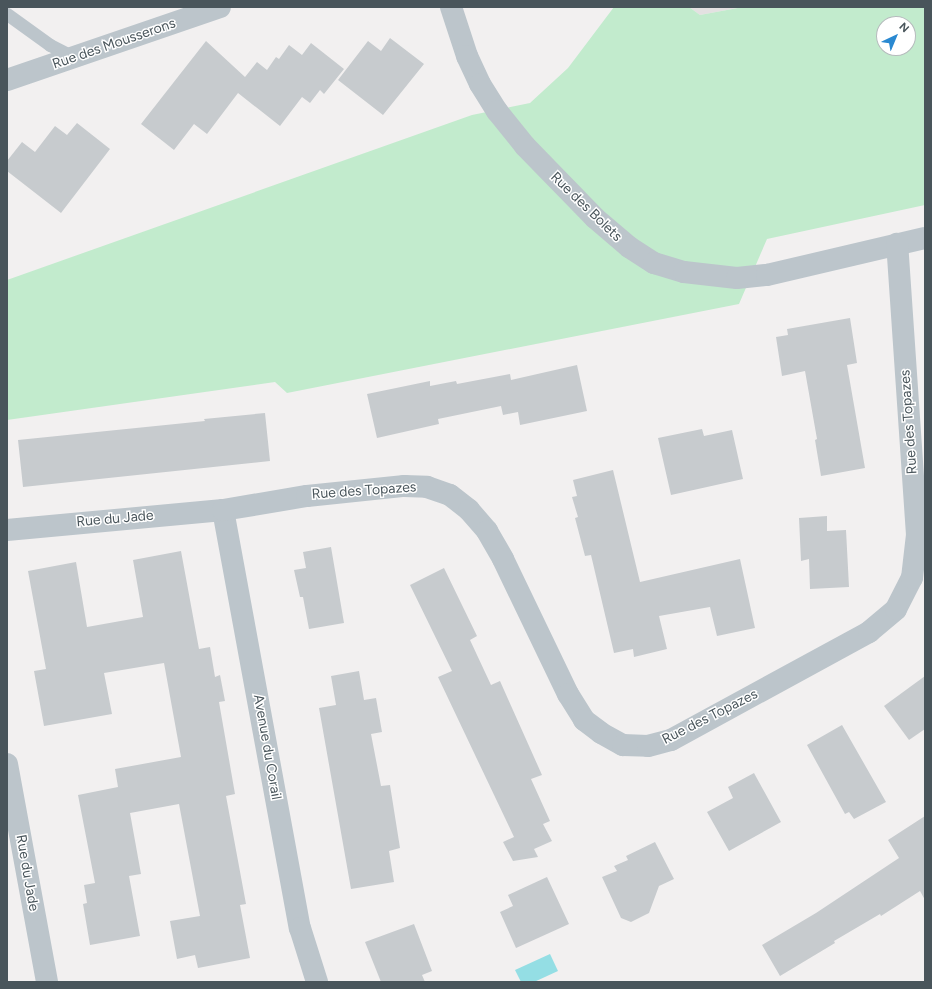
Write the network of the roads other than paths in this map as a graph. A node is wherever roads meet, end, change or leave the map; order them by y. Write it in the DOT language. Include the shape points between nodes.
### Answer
graph roads {
  1 [pos="220,7"];
  2 [pos="452,7"];
  3 [pos="7,14"];
  4 [pos="74,57"];
  5 [pos="7,80"];
  6 [pos="925,238"];
  7 [pos="898,244"];
  8 [pos="223,510"];
  9 [pos="7,530"];
  10 [pos="7,764"];
  11 [pos="47,982"];
  12 [pos="317,982"];
  1 -- 4 [label="street, Rue des Mousserons"];
  2 -- 7 [label="street, Rue des Bolets" via="467,56 497,111 525,146 595,218 629,247 654,263 684,272 737,278 767,274"];
  3 -- 4 [label="lane" via="50,45"];
  4 -- 5 [label="street, Rue des Mousserons"];
  6 -- 7 [label="street, Rue des Bolets"];
  7 -- 8 [label="street, Rue des Topazes" via="917,535 912,578 896,609 869,632 671,740 648,746 623,744 601,733 584,720 568,694 488,531 469,510 450,495 427,487 404,486 307,496"];
  8 -- 9 [label="street, Rue du Jade"];
  8 -- 12 [label="street, Avenue du Corail" via="300,928"];
  10 -- 11 [label="street, Rue du Jade"];
}
